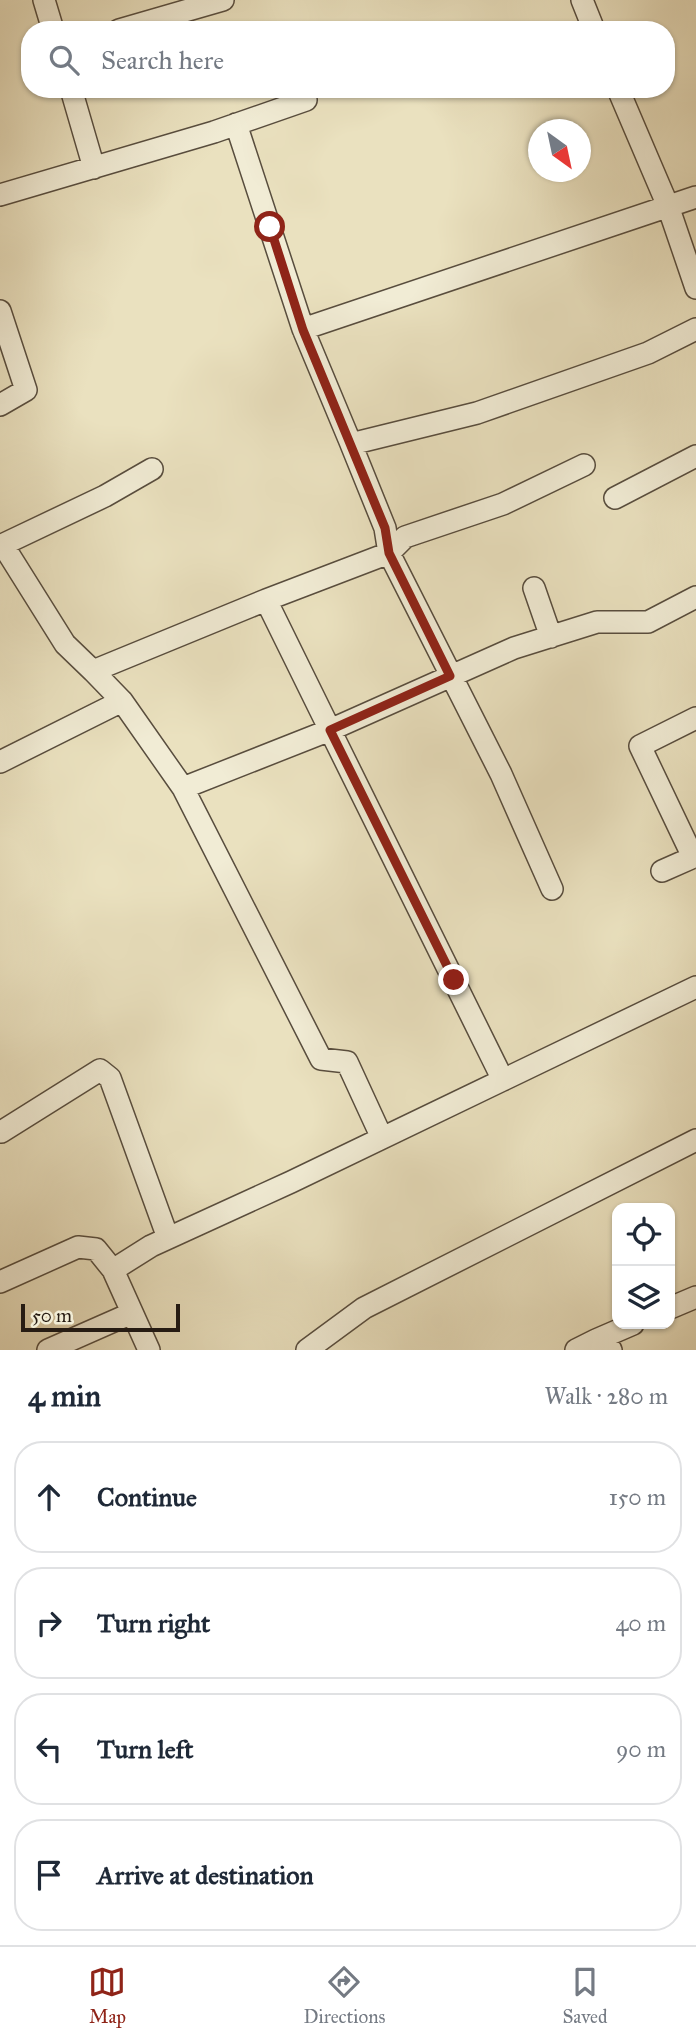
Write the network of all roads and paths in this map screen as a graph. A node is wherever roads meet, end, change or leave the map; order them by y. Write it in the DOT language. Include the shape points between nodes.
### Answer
graph roads {
  1 [pos="44,0"];
  2 [pos="223,0"];
  3 [pos="582,0"];
  4 [pos="50,21"];
  5 [pos="150,21"];
  6 [pos="590,21"];
  7 [pos="74,98"];
  8 [pos="622,98"];
  9 [pos="306,100"];
  10 [pos="236,124"];
  11 [pos="94,168"];
  12 [pos="0,195"];
  13 [pos="696,197"];
  14 [pos="668,206"];
  15 [pos="696,288"];
  16 [pos="0,312"];
  17 [pos="696,329"];
  18 [pos="303,330"];
  19 [pos="0,405"];
  20 [pos="351,444"];
  21 [pos="696,456"];
  22 [pos="584,464"];
  23 [pos="152,469"];
  24 [pos="615,498"];
  25 [pos="1,545"];
  26 [pos="389,553"];
  27 [pos="534,588"];
  28 [pos="696,597"];
  29 [pos="266,600"];
  30 [pos="551,637"];
  31 [pos="93,671"];
  32 [pos="450,676"];
  33 [pos="122,701"];
  34 [pos="696,718"];
  35 [pos="330,730"];
  36 [pos="0,762"];
  37 [pos="183,788"];
  38 [pos="694,856"];
  39 [pos="662,871"];
  40 [pos="552,889"];
  41 [pos="696,987"];
  42 [pos="503,1080"];
  43 [pos="0,1131"];
  44 [pos="382,1138"];
  45 [pos="696,1140"];
  46 [pos="168,1238"];
  47 [pos="113,1270"];
  48 [pos="0,1282"];
  49 [pos="696,1297"];
  50 [pos="675,1306"];
  51 [pos="132,1313"];
  52 [pos="627,1329"];
  53 [pos="603,1345"];
  54 [pos="48,1350"];
  55 [pos="149,1350"];
  56 [pos="307,1350"];
  57 [pos="576,1350"];
  1 -- 4 [label="street"];
  2 -- 5 [label="street"];
  3 -- 6 [label="street"];
  7 -- 11 [label="street"];
  8 -- 14 [label="street"];
  9 -- 10 [label="street"];
  10 -- 11 [label="street"];
  10 -- 18 [label="street"];
  11 -- 12 [label="street"];
  13 -- 14 [label="street"];
  14 -- 15 [label="street"];
  14 -- 18 [label="street"];
  16 -- 19 [label="street" via="26,390"];
  17 -- 20 [label="street" via="648,352 477,413"];
  18 -- 20 [label="street"];
  20 -- 26 [label="street" via="385,528"];
  21 -- 24 [label="street"];
  22 -- 26 [label="street" via="503,505 405,537"];
  23 -- 25 [label="street"];
  25 -- 31 [label="street" via="65,644"];
  26 -- 29 [label="street"];
  26 -- 32 [label="street"];
  27 -- 30 [label="street"];
  28 -- 30 [label="street" via="648,622 597,622"];
  29 -- 31 [label="street"];
  29 -- 35 [label="street"];
  30 -- 32 [label="street"];
  31 -- 33 [label="street"];
  32 -- 35 [label="street"];
  32 -- 40 [label="street" via="501,774"];
  33 -- 36 [label="street"];
  33 -- 37 [label="street"];
  34 -- 38 [label="street" via="640,746"];
  35 -- 37 [label="street"];
  35 -- 42 [label="street"];
  37 -- 44 [label="street" via="321,1059 347,1062"];
  38 -- 39 [label="street"];
  41 -- 42 [label="street"];
  42 -- 44 [label="street"];
  43 -- 46 [label="street" via="100,1070 110,1078"];
  44 -- 46 [label="street"];
  45 -- 56 [label="street" via="364,1308"];
  46 -- 47 [label="street"];
  47 -- 48 [label="street" via="96,1249 78,1247"];
  47 -- 51 [label="street"];
  49 -- 50 [label="street"];
  51 -- 54 [label="street"];
  51 -- 55 [label="street"];
  52 -- 53 [label="street"];
  53 -- 57 [label="street"];
}
